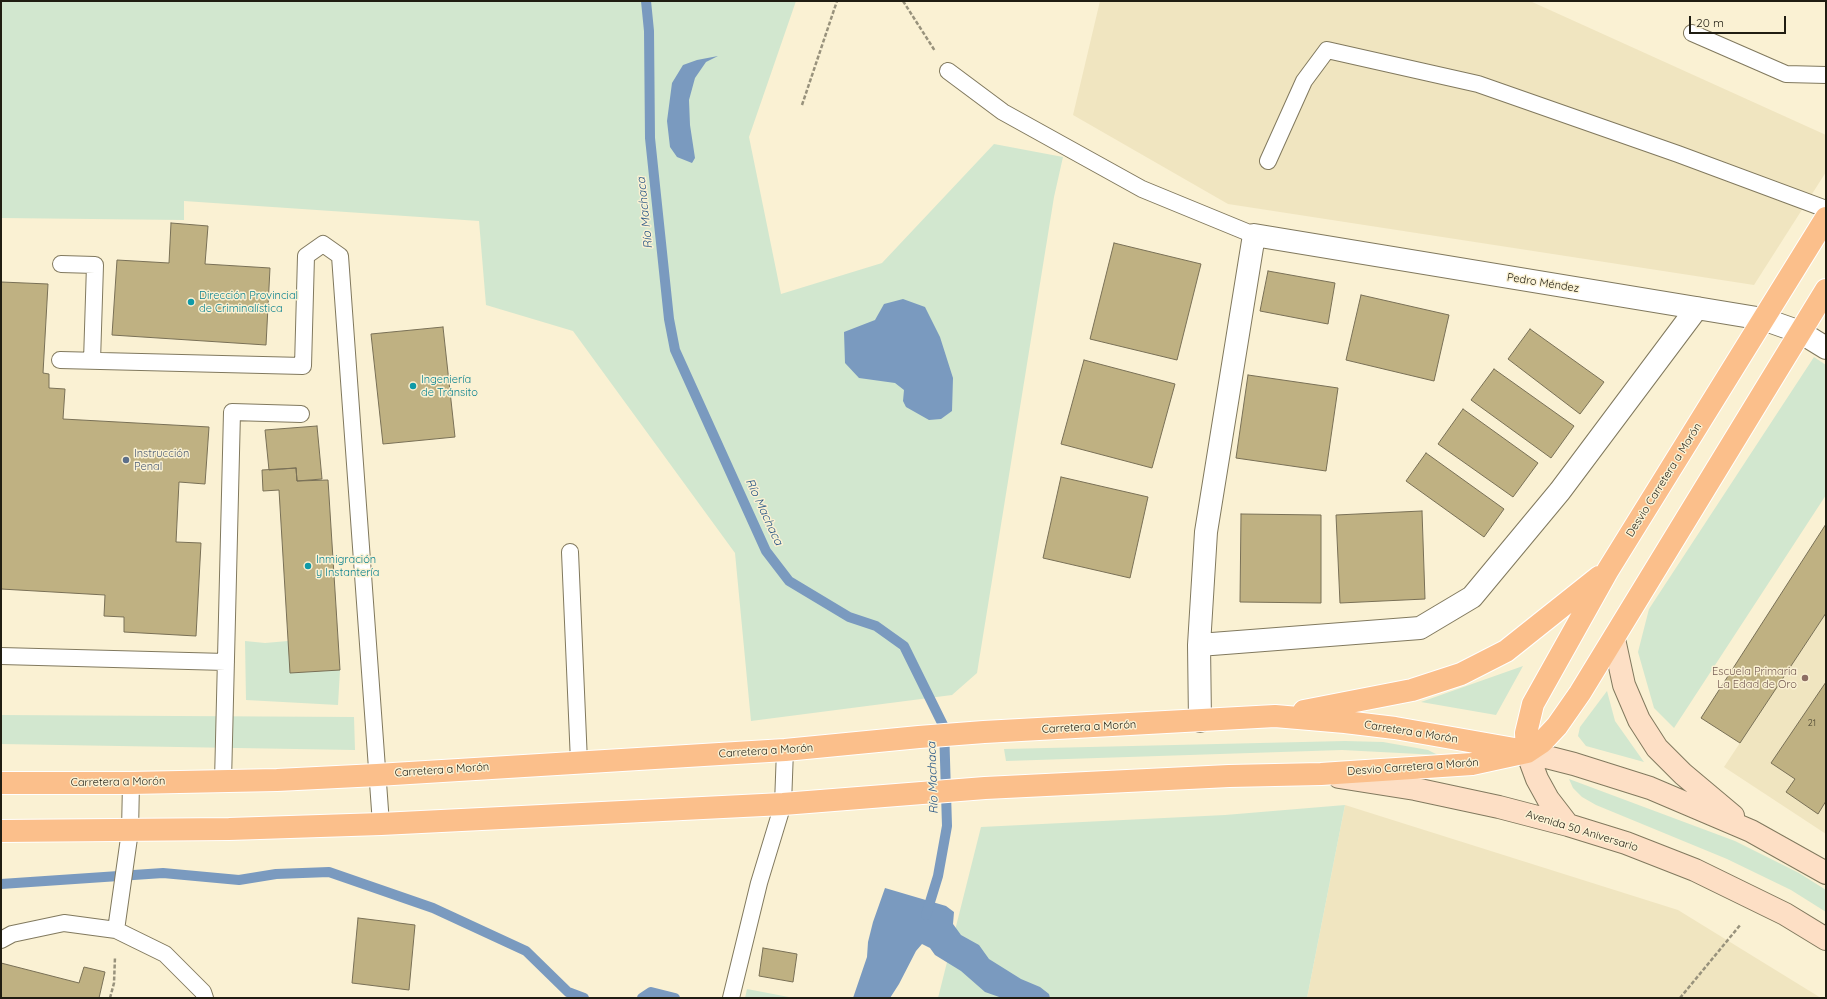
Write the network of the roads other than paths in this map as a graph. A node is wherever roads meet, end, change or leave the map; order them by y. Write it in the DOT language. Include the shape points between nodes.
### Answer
graph roads {
  1 [pos="1692,33"];
  2 [pos="948,71"];
  3 [pos="1826,75"];
  4 [pos="1268,161"];
  5 [pos="1826,209"];
  6 [pos="1826,218"];
  7 [pos="1254,235"];
  8 [pos="61,264"];
  9 [pos="1826,290"];
  10 [pos="1697,308"];
  11 [pos="1763,319"];
  12 [pos="1800,332"];
  13 [pos="1826,348"];
  14 [pos="60,360"];
  15 [pos="92,361"];
  16 [pos="301,414"];
  17 [pos="570,552"];
  18 [pos="1608,570"];
  19 [pos="1614,639"];
  20 [pos="1199,645"];
  21 [pos="1,656"];
  22 [pos="226,662"];
  23 [pos="1275,716"];
  24 [pos="1200,721"];
  25 [pos="785,750"];
  26 [pos="1527,752"];
  27 [pos="579,762"];
  28 [pos="1321,774"];
  29 [pos="377,775"];
  30 [pos="223,780"];
  31 [pos="1,783"];
  32 [pos="130,783"];
  33 [pos="783,804"];
  34 [pos="381,824"];
  35 [pos="1568,825"];
  36 [pos="1,831"];
  37 [pos="130,831"];
  38 [pos="1750,831"];
  39 [pos="1826,873"];
  40 [pos="116,930"];
  41 [pos="1826,939"];
  42 [pos="1,940"];
  43 [pos="205,998"];
  44 [pos="731,998"];
  1 -- 3 [label="lane" via="1786,74"];
  2 -- 7 [label="lane" via="1003,112 1142,189"];
  4 -- 5 [label="lane" via="1304,81 1327,50 1478,84"];
  6 -- 11 [label="main road, Desvio Carretera a Morón"];
  7 -- 10 [label="street, Pedro Méndez"];
  7 -- 20 [label="street" via="1206,532"];
  8 -- 15 [label="lane" via="95,265"];
  9 -- 12 [label="main road, Desvio Carretera a Morón"];
  10 -- 11 [label="street, Pedro Méndez"];
  10 -- 20 [label="street" via="1560,491 1472,597 1420,628"];
  11 -- 12 [label="street, Pedro Méndez"];
  11 -- 18 [label="main road, Desvio Carretera a Morón"];
  12 -- 13 [label="street, Pedro Méndez"];
  12 -- 19 [label="main road, Desvio Carretera a Morón"];
  14 -- 15 [label="lane"];
  15 -- 29 [label="lane" via="303,366 306,256 322,244 340,256"];
  16 -- 22 [label="lane" via="232,412"];
  17 -- 27 [label="lane"];
  18 -- 23 [label="main road" via="1506,651 1461,674 1412,690"];
  18 -- 26 [label="main road, Desvio Carretera a Morón" via="1533,704 1526,733"];
  19 -- 26 [label="main road, Desvio Carretera a Morón" via="1558,726"];
  19 -- 38 [label="main road" via="1624,685 1639,720 1657,748 1682,774"];
  20 -- 24 [label="street"];
  21 -- 22 [label="lane"];
  22 -- 30 [label="lane"];
  23 -- 24 [label="main road, Carretera a Morón"];
  23 -- 26 [label="main road, Carretera a Morón" via="1395,728"];
  24 -- 25 [label="main road, Carretera a Morón" via="984,732"];
  25 -- 27 [label="main road, Carretera a Morón"];
  25 -- 33 [label="lane"];
  26 -- 28 [label="main road, Desvio Carretera a Morón" via="1472,764"];
  26 -- 35 [label="main road" via="1548,799"];
  26 -- 38 [label="main road" via="1650,788"];
  27 -- 29 [label="main road, Carretera a Morón"];
  28 -- 33 [label="main road" via="985,788"];
  28 -- 35 [label="main road, Avenida 50 Aniversario" via="1414,789"];
  29 -- 30 [label="main road, Carretera a Morón"];
  29 -- 34 [label="lane"];
  30 -- 32 [label="main road, Carretera a Morón"];
  31 -- 32 [label="main road, Carretera a Morón"];
  32 -- 37 [label="lane"];
  33 -- 34 [label="main road"];
  33 -- 44 [label="lane" via="759,884"];
  34 -- 37 [label="main road"];
  35 -- 41 [label="main road, Avenida 50 Aniversario" via="1626,843 1695,870 1786,914"];
  36 -- 37 [label="main road"];
  37 -- 40 [label="lane"];
  38 -- 39 [label="main road"];
  40 -- 42 [label="lane" via="64,923 12,934"];
  40 -- 43 [label="lane" via="165,954 203,992"];
}
